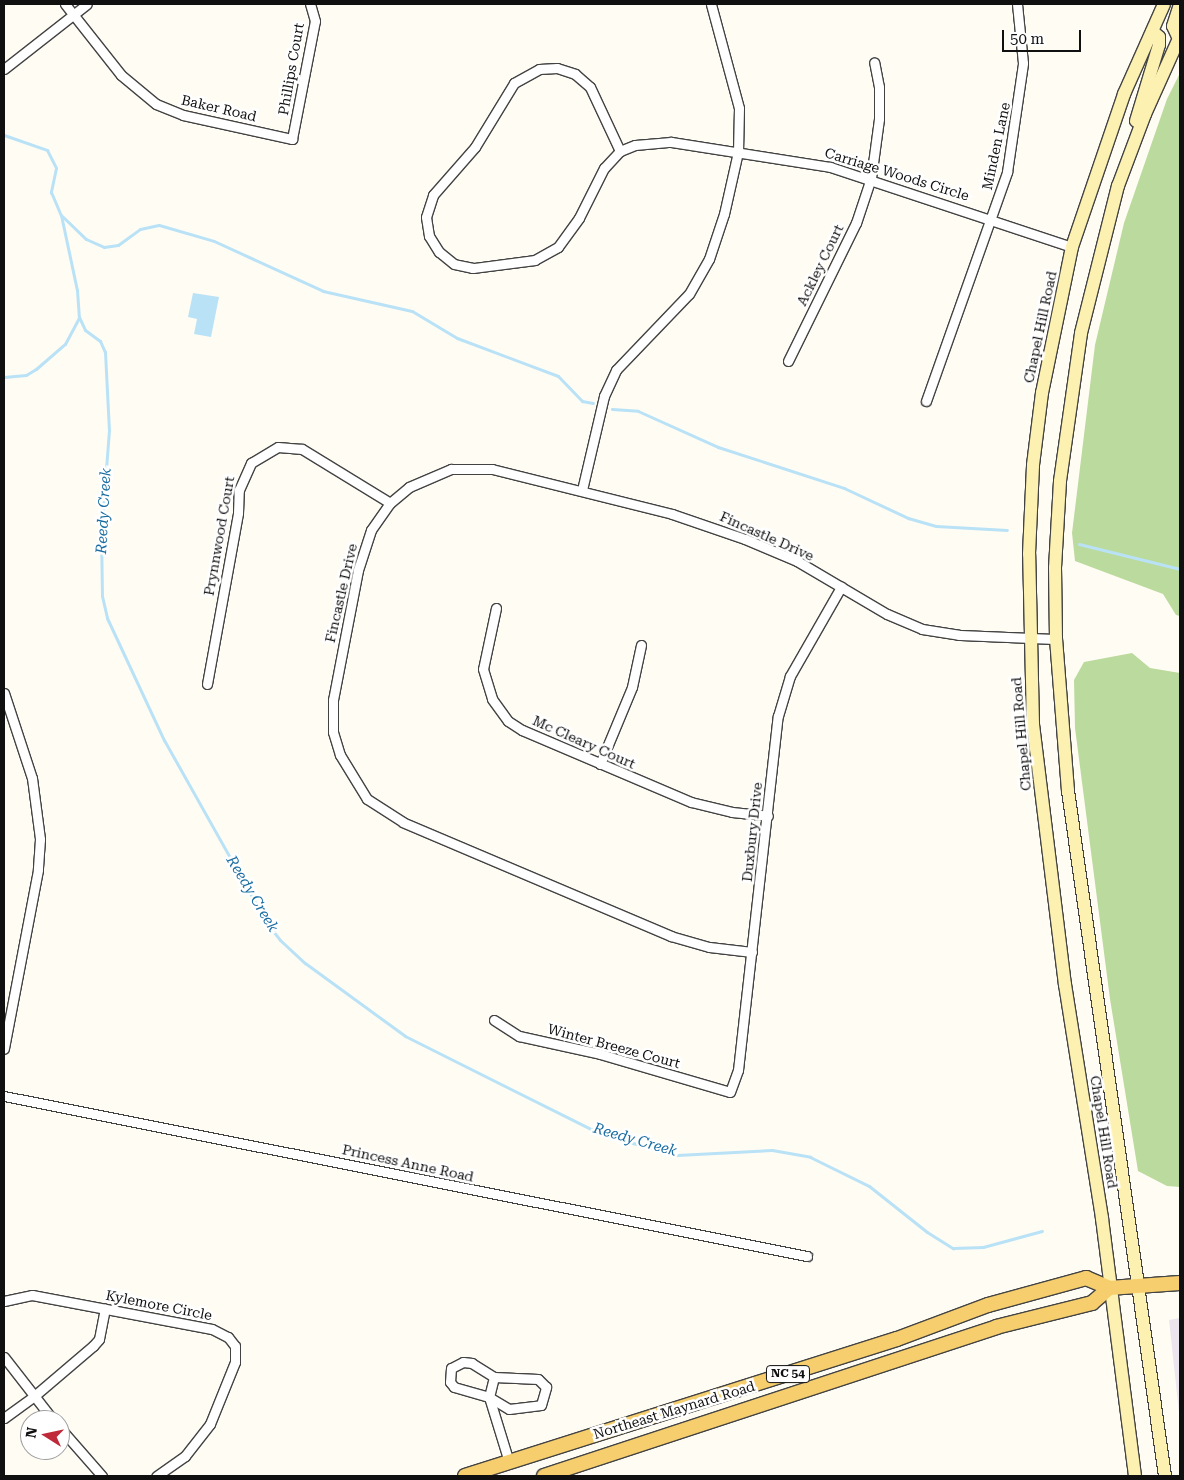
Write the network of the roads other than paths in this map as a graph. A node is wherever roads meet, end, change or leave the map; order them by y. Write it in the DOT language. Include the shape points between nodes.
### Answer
graph roads {
  1 [pos="65,4"];
  2 [pos="87,4"];
  3 [pos="310,4"];
  4 [pos="711,4"];
  5 [pos="1018,4"];
  6 [pos="1164,4"];
  7 [pos="1180,4"];
  8 [pos="75,16"];
  9 [pos="1152,31"];
  10 [pos="1180,37"];
  11 [pos="874,62"];
  12 [pos="4,69"];
  13 [pos="292,139"];
  14 [pos="620,151"];
  15 [pos="738,152"];
  16 [pos="1130,153"];
  17 [pos="871,178"];
  18 [pos="993,219"];
  19 [pos="1072,247"];
  20 [pos="788,361"];
  21 [pos="926,401"];
  22 [pos="582,490"];
  23 [pos="390,503"];
  24 [pos="841,587"];
  25 [pos="496,608"];
  26 [pos="1028,637"];
  27 [pos="1056,639"];
  28 [pos="642,645"];
  29 [pos="206,684"];
  30 [pos="4,693"];
  31 [pos="600,764"];
  32 [pos="768,816"];
  33 [pos="752,952"];
  34 [pos="494,1020"];
  35 [pos="4,1049"];
  36 [pos="730,1092"];
  37 [pos="4,1096"];
  38 [pos="807,1256"];
  39 [pos="1180,1283"];
  40 [pos="1138,1287"];
  41 [pos="1110,1288"];
  42 [pos="4,1301"];
  43 [pos="105,1309"];
  44 [pos="4,1357"];
  45 [pos="494,1377"];
  46 [pos="489,1397"];
  47 [pos="33,1398"];
  48 [pos="44,1410"];
  49 [pos="4,1418"];
  50 [pos="70,1439"];
  51 [pos="509,1462"];
  52 [pos="102,1476"];
  53 [pos="156,1476"];
  54 [pos="465,1476"];
  55 [pos="544,1476"];
  56 [pos="1135,1476"];
  57 [pos="1164,1476"];
  1 -- 8 [label="street, Baker Road"];
  2 -- 8 [label="street"];
  3 -- 13 [label="street, Phillips Court" via="315,21"];
  4 -- 15 [label="street" via="735,86 739,108"];
  5 -- 18 [label="street, Minden Lane" via="1022,38 1021,90 1007,172"];
  6 -- 9 [label="main road, Chapel Hill Road"];
  7 -- 10 [label="main road" via="1173,26"];
  8 -- 12 [label="street"];
  8 -- 13 [label="street, Baker Road" via="121,75 156,104 183,115"];
  9 -- 16 [label="main road" via="1159,37 1159,46 1142,95"];
  9 -- 19 [label="main road, Chapel Hill Road" via="1120,103"];
  10 -- 16 [label="main road, Chapel Hill Road"];
  11 -- 17 [label="street, Ackley Court" via="879,87"];
  14 -- 14 [label="street" via="595,94 582,80 557,68 530,72 507,90 474,147 433,195 426,217 433,245 446,259 463,267 535,260 566,239 600,176"];
  14 -- 15 [label="street, Carriage Woods Circle" via="652,142"];
  15 -- 17 [label="street, Carriage Woods Circle" via="791,159"];
  15 -- 22 [label="street" via="716,243 700,277 689,294 625,358 608,385"];
  16 -- 27 [label="main road, Chapel Hill Road" via="1118,186 1080,332 1068,409 1056,534"];
  17 -- 18 [label="street, Carriage Woods Circle"];
  17 -- 20 [label="street, Ackley Court" via="856,223"];
  18 -- 19 [label="street, Carriage Woods Circle"];
  18 -- 21 [label="street, Minden Lane"];
  19 -- 26 [label="main road, Chapel Hill Road" via="1042,393 1034,456 1028,554"];
  22 -- 23 [label="street, Fincastle Drive" via="473,467 451,469 426,478"];
  22 -- 24 [label="street, Fincastle Drive" via="698,522 746,539 796,561"];
  23 -- 29 [label="street, Prynnwood Court" via="302,449 278,447 256,458 245,471 238,490 238,513"];
  23 -- 33 [label="street, Fincastle Drive" via="371,530 360,562 333,700 333,732 340,755 367,798 403,822 671,936 709,947"];
  24 -- 26 [label="street, Fincastle Drive" via="886,614 922,629 959,635"];
  24 -- 32 [label="street, Duxbury Drive" via="800,658 782,698"];
  25 -- 31 [label="street, Mc Cleary Court" via="483,668 485,684 500,712 522,730"];
  26 -- 27 [label="street, Fincastle Drive"];
  26 -- 41 [label="main road, Chapel Hill Road" via="1042,802"];
  27 -- 40 [label="main road, Chapel Hill Road" via="1068,791"];
  28 -- 31 [label="street" via="632,687"];
  30 -- 35 [label="street" via="32,778 40,854"];
  31 -- 32 [label="street, Mc Cleary Court" via="700,805"];
  32 -- 33 [label="street, Duxbury Drive"];
  33 -- 36 [label="street, Duxbury Drive" via="738,1070"];
  34 -- 36 [label="street, Winter Breeze Court" via="519,1036 600,1054"];
  37 -- 38 [label="street, Princess Anne Road"];
  39 -- 40 [label="main road, Northeast Maynard Road"];
  40 -- 41 [label="main road, Northeast Maynard Road / NC 54"];
  40 -- 57 [label="main road, Chapel Hill Road"];
  41 -- 51 [label="main road, Northeast Maynard Road / NC 54" via="1086,1278 1030,1293"];
  41 -- 55 [label="main road, Northeast Maynard Road / NC 54" via="1092,1302 996,1327"];
  41 -- 56 [label="main road, Chapel Hill Road"];
  42 -- 43 [label="street, Kylemore Circle" via="32,1295"];
  43 -- 47 [label="street" via="99,1339"];
  43 -- 53 [label="street, Kylemore Circle" via="212,1329 228,1336 235,1346 235,1362 210,1424 185,1456"];
  44 -- 47 [label="street"];
  45 -- 46 [label="street"];
  45 -- 46 [label="street" via="472,1363 463,1362 452,1368 449,1375 450,1382 460,1390"];
  45 -- 46 [label="street" via="538,1379 546,1388 546,1395 535,1408 509,1409"];
  46 -- 51 [label="street"];
  47 -- 48 [label="street"];
  47 -- 49 [label="street"];
  50 -- 52 [label="street"];
  51 -- 54 [label="main road, Northeast Maynard Road / NC 54"];
}
